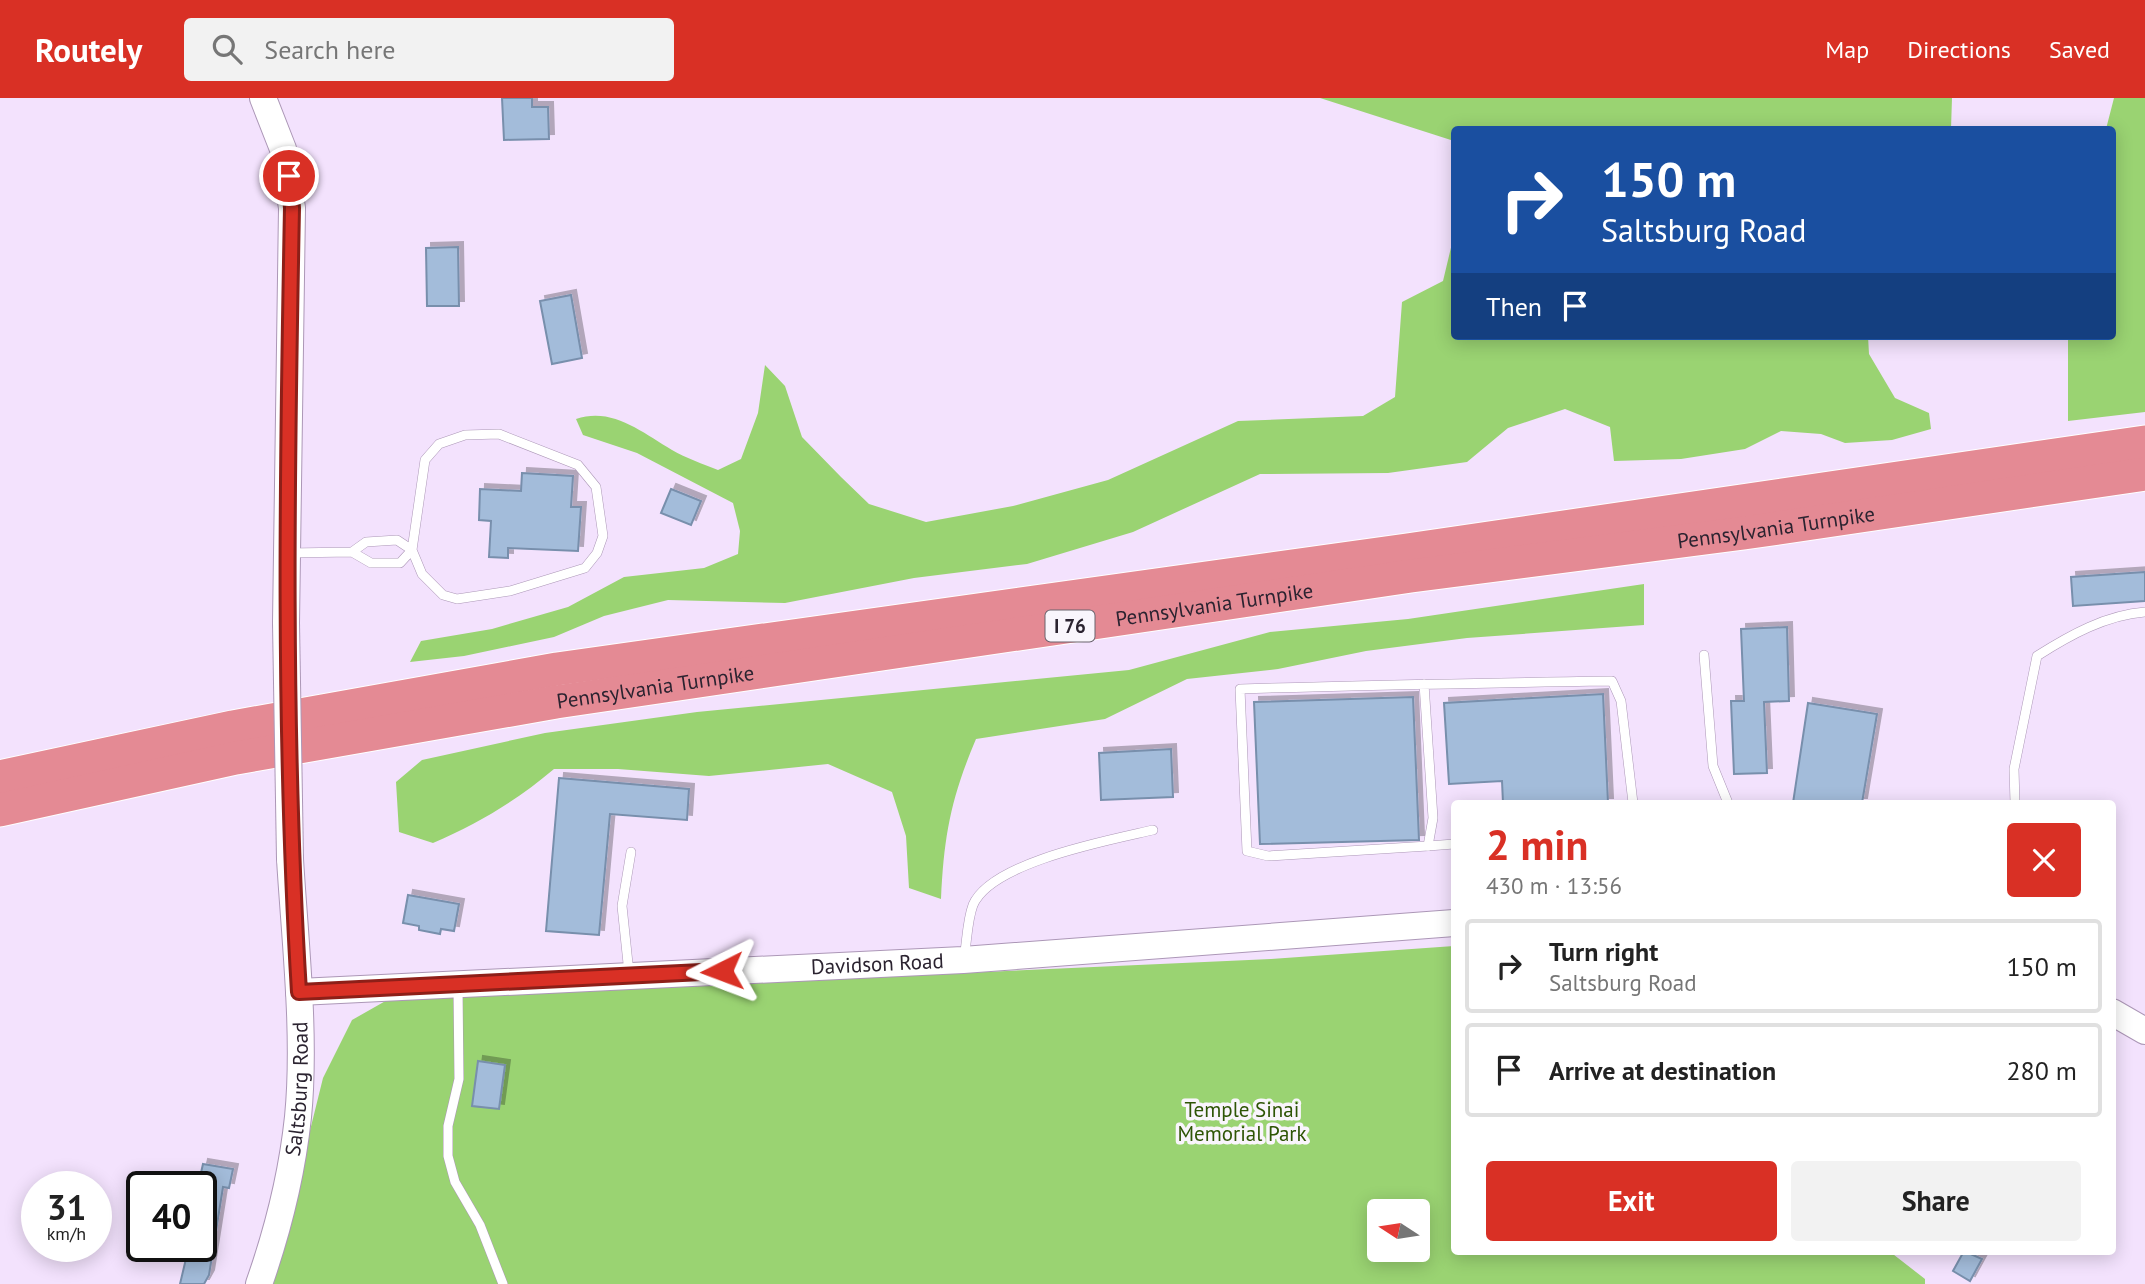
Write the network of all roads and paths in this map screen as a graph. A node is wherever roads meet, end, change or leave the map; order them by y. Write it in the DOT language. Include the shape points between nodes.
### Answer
graph roads {
  1 [pos="263,98"];
  2 [pos="2145,442"];
  3 [pos="2145,474"];
  4 [pos="412,550"];
  5 [pos="352,552"];
  6 [pos="287,554"];
  7 [pos="2145,612"];
  8 [pos="1704,655"];
  9 [pos="1424,684"];
  10 [pos="0,777"];
  11 [pos="1633,800"];
  12 [pos="1727,800"];
  13 [pos="2015,800"];
  14 [pos="0,810"];
  15 [pos="1153,830"];
  16 [pos="1451,844"];
  17 [pos="1428,846"];
  18 [pos="631,852"];
  19 [pos="1451,923"];
  20 [pos="963,960"];
  21 [pos="629,975"];
  22 [pos="458,983"];
  23 [pos="299,992"];
  24 [pos="2116,1014"];
  25 [pos="2145,1031"];
  26 [pos="259,1284"];
  27 [pos="503,1284"];
  1 -- 6 [label="main road, Saltsburg Road" via="283,149 292,208"];
  2 -- 10 [label="highway, Pennsylvania Turnpike / I 76" via="557,669 233,727"];
  3 -- 14 [label="highway, Pennsylvania Turnpike / I 76" via="556,702 236,758"];
  4 -- 4 [label="lane" via="425,460 439,444 465,435 499,434 578,465 596,487 603,536 585,568 510,591 457,599 443,595 422,575"];
  4 -- 5 [label="lane" via="397,540 366,542"];
  4 -- 5 [label="lane" via="400,563 371,563"];
  5 -- 6 [label="lane"];
  6 -- 23 [label="main road, Saltsburg Road, bridge" via="290,859"];
  7 -- 13 [label="lane" via="2124,614 2067,637 2037,656 2014,769"];
  8 -- 12 [label="lane" via="1713,766"];
  9 -- 11 [label="lane" via="1612,681 1621,701"];
  9 -- 17 [label="lane" via="1433,818"];
  9 -- 17 [label="lane" via="1240,689 1247,851 1268,856"];
  15 -- 20 [label="lane" via="1047,856 986,887 973,905"];
  16 -- 17 [label="lane"];
  18 -- 21 [label="lane" via="622,906"];
  19 -- 20 [label="main road, Davidson Road"];
  20 -- 21 [label="main road, Davidson Road"];
  21 -- 22 [label="main road, Davidson Road"];
  22 -- 23 [label="main road, Davidson Road"];
  22 -- 27 [label="lane" via="459,1079 448,1126 448,1156 455,1182 480,1225"];
  23 -- 26 [label="main road, Saltsburg Road" via="298,1114 291,1168"];
  24 -- 25 [label="main road"];
}
